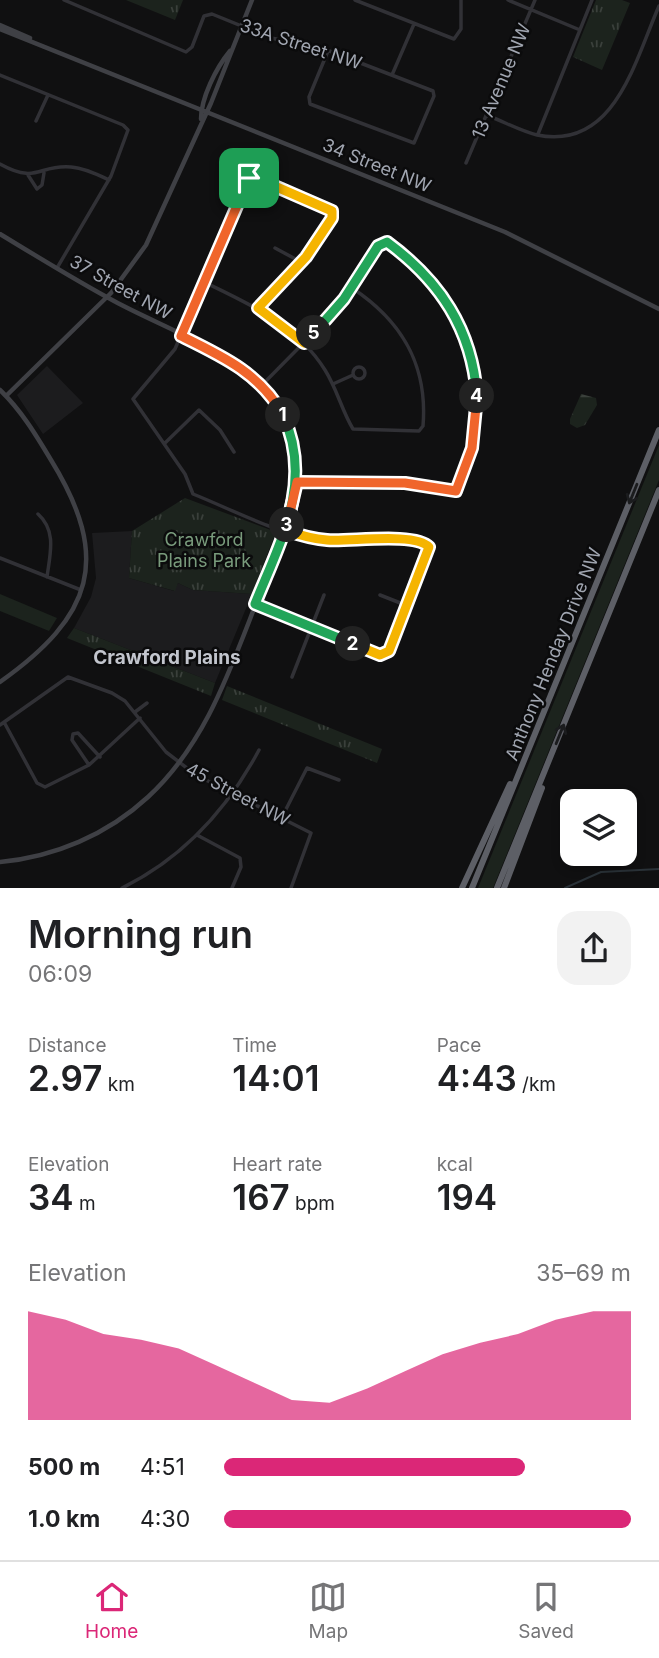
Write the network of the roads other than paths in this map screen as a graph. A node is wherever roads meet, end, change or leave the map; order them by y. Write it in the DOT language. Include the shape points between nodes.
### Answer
graph roads {
  1 [pos="65,0"];
  2 [pos="252,0"];
  3 [pos="355,0"];
  4 [pos="461,0"];
  5 [pos="508,0"];
  6 [pos="535,0"];
  7 [pos="592,0"];
  8 [pos="367,2"];
  9 [pos="659,6"];
  10 [pos="531,10"];
  11 [pos="414,24"];
  12 [pos="241,26"];
  13 [pos="0,27"];
  14 [pos="580,30"];
  15 [pos="231,50"];
  16 [pos="328,51"];
  17 [pos="0,75"];
  18 [pos="391,75"];
  19 [pos="48,94"];
  20 [pos="607,103"];
  21 [pos="612,107"];
  22 [pos="201,109"];
  23 [pos="208,111"];
  24 [pos="486,115"];
  25 [pos="201,120"];
  26 [pos="36,121"];
  27 [pos="538,135"];
  28 [pos="466,163"];
  29 [pos="0,164"];
  30 [pos="44,173"];
  31 [pos="28,175"];
  32 [pos="109,180"];
  33 [pos="0,234"];
  34 [pos="275,248"];
  35 [pos="302,262"];
  36 [pos="57,268"];
  37 [pos="204,282"];
  38 [pos="351,288"];
  39 [pos="106,297"];
  40 [pos="258,308"];
  41 [pos="659,309"];
  42 [pos="181,336"];
  43 [pos="304,343"];
  44 [pos="353,375"];
  45 [pos="333,384"];
  46 [pos="262,386"];
  47 [pos="0,390"];
  48 [pos="6,396"];
  49 [pos="659,430"];
  50 [pos="165,443"];
  51 [pos="234,452"];
  52 [pos="297,482"];
  53 [pos="659,489"];
  54 [pos="38,514"];
  55 [pos="285,530"];
  56 [pos="0,558"];
  57 [pos="47,577"];
  58 [pos="81,590"];
  59 [pos="324,595"];
  60 [pos="380,595"];
  61 [pos="255,604"];
  62 [pos="408,606"];
  63 [pos="311,627"];
  64 [pos="292,677"];
  65 [pos="0,682"];
  66 [pos="552,693"];
  67 [pos="146,704"];
  68 [pos="135,712"];
  69 [pos="140,718"];
  70 [pos="2,724"];
  71 [pos="259,750"];
  72 [pos="100,757"];
  73 [pos="550,758"];
  74 [pos="179,764"];
  75 [pos="89,765"];
  76 [pos="339,780"];
  77 [pos="235,793"];
  78 [pos="282,817"];
  79 [pos="197,835"];
  80 [pos="0,862"];
  81 [pos="126,887"];
  82 [pos="232,888"];
  83 [pos="291,888"];
  84 [pos="462,888"];
  85 [pos="472,888"];
  86 [pos="497,888"];
  87 [pos="504,888"];
  1 -- 12 [label="street, 33A Street NW" via="188,51 206,14"];
  2 -- 12 [label="street"];
  3 -- 8 [label="street"];
  4 -- 11 [label="street" via="457,38"];
  5 -- 10 [label="street"];
  6 -- 10 [label="street, 13 Avenue NW"];
  7 -- 14 [label="street"];
  8 -- 11 [label="street"];
  9 -- 21 [label="street"];
  10 -- 14 [label="street"];
  10 -- 24 [label="street, 13 Avenue NW"];
  11 -- 18 [label="street"];
  12 -- 15 [label="street"];
  12 -- 16 [label="street, 33A Street NW"];
  13 -- 22 [label="street, 34 Street NW"];
  14 -- 27 [label="street"];
  15 -- 22 [label="street"];
  15 -- 23 [label="street"];
  16 -- 18 [label="street, 33A Street NW"];
  16 -- 18 [label="street, 33A Street NW" via="308,101 414,143 434,93"];
  17 -- 19 [label="street"];
  19 -- 26 [label="street"];
  19 -- 32 [label="street" via="128,128"];
  20 -- 21 [label="street"];
  21 -- 27 [label="street" via="604,118 575,134"];
  22 -- 23 [label="street, 34 Street NW"];
  22 -- 25 [label="street"];
  23 -- 25 [label="street"];
  23 -- 41 [label="street, 34 Street NW" via="505,232"];
  24 -- 27 [label="street"];
  24 -- 28 [label="street, 13 Avenue NW"];
  25 -- 39 [label="street" via="151,236"];
  29 -- 31 [label="street"];
  30 -- 31 [label="street"];
  30 -- 31 [label="street" via="37,188"];
  30 -- 32 [label="street" via="70,167"];
  32 -- 36 [label="street"];
  33 -- 36 [label="street, 37 Street NW"];
  34 -- 35 [label="street"];
  35 -- 37 [label="street" via="332,218 332,211 249,178"];
  35 -- 40 [label="street"];
  36 -- 39 [label="street, 37 Street NW"];
  37 -- 40 [label="street"];
  37 -- 42 [label="street"];
  38 -- 43 [label="street"];
  38 -- 45 [label="street" via="388,316 411,348 424,390 422,429 353,429"];
  38 -- 52 [label="street" via="383,242 432,281 454,313 475,376 477,421 468,463 456,491 405,483"];
  39 -- 42 [label="street, 37 Street NW"];
  39 -- 48 [label="street"];
  40 -- 43 [label="street"];
  42 -- 46 [label="street, 37 Street NW" via="236,364"];
  42 -- 50 [label="street" via="169,359 132,399"];
  43 -- 45 [label="street"];
  43 -- 46 [label="street"];
  44 -- 45 [label="street"];
  46 -- 52 [label="street, 37 Street NW" via="286,422 296,454"];
  47 -- 48 [label="street"];
  48 -- 58 [label="street" via="77,505 86,547"];
  49 -- 66 [label="highway, Anthony Henday Drive NW, one-way"];
  50 -- 51 [label="street" via="198,410 220,430"];
  50 -- 55 [label="street" via="192,494"];
  52 -- 55 [label="street, 37 Street NW"];
  73 -- 53 [label="highway, Anthony Henday Drive NW, one-way"];
  54 -- 57 [label="street" via="48,527 51,542"];
  55 -- 61 [label="street, 37 Street NW"];
  55 -- 62 [label="street" via="319,540 424,543 429,547"];
  56 -- 57 [label="street"];
  57 -- 58 [label="street"];
  58 -- 65 [label="street" via="53,639"];
  59 -- 63 [label="street"];
  60 -- 62 [label="street"];
  61 -- 63 [label="street"];
  61 -- 74 [label="street, 37 Street NW" via="209,716"];
  62 -- 63 [label="street" via="384,655"];
  63 -- 64 [label="street"];
  66 -- 84 [label="highway"];
  66 -- 85 [label="highway, Anthony Henday Drive NW"];
  67 -- 68 [label="street"];
  68 -- 69 [label="street, 45 Street NW"];
  68 -- 70 [label="street, 45 Street NW" via="118,696 70,677"];
  69 -- 72 [label="street"];
  69 -- 74 [label="street, 45 Street NW"];
  70 -- 75 [label="street" via="41,786 50,786"];
  71 -- 77 [label="street"];
  72 -- 75 [label="street"];
  72 -- 75 [label="street" via="78,733 73,734 72,740"];
  73 -- 86 [label="highway, Anthony Henday Drive NW"];
  73 -- 87 [label="highway"];
  74 -- 77 [label="street, 45 Street NW"];
  74 -- 80 [label="street, 37 Street NW" via="134,809 79,842"];
  76 -- 78 [label="street" via="307,768"];
  77 -- 78 [label="street, 45 Street NW"];
  77 -- 79 [label="street"];
  78 -- 83 [label="street, 45 Street NW" via="311,833"];
  79 -- 81 [label="street"];
  79 -- 82 [label="street" via="242,862"];
}
